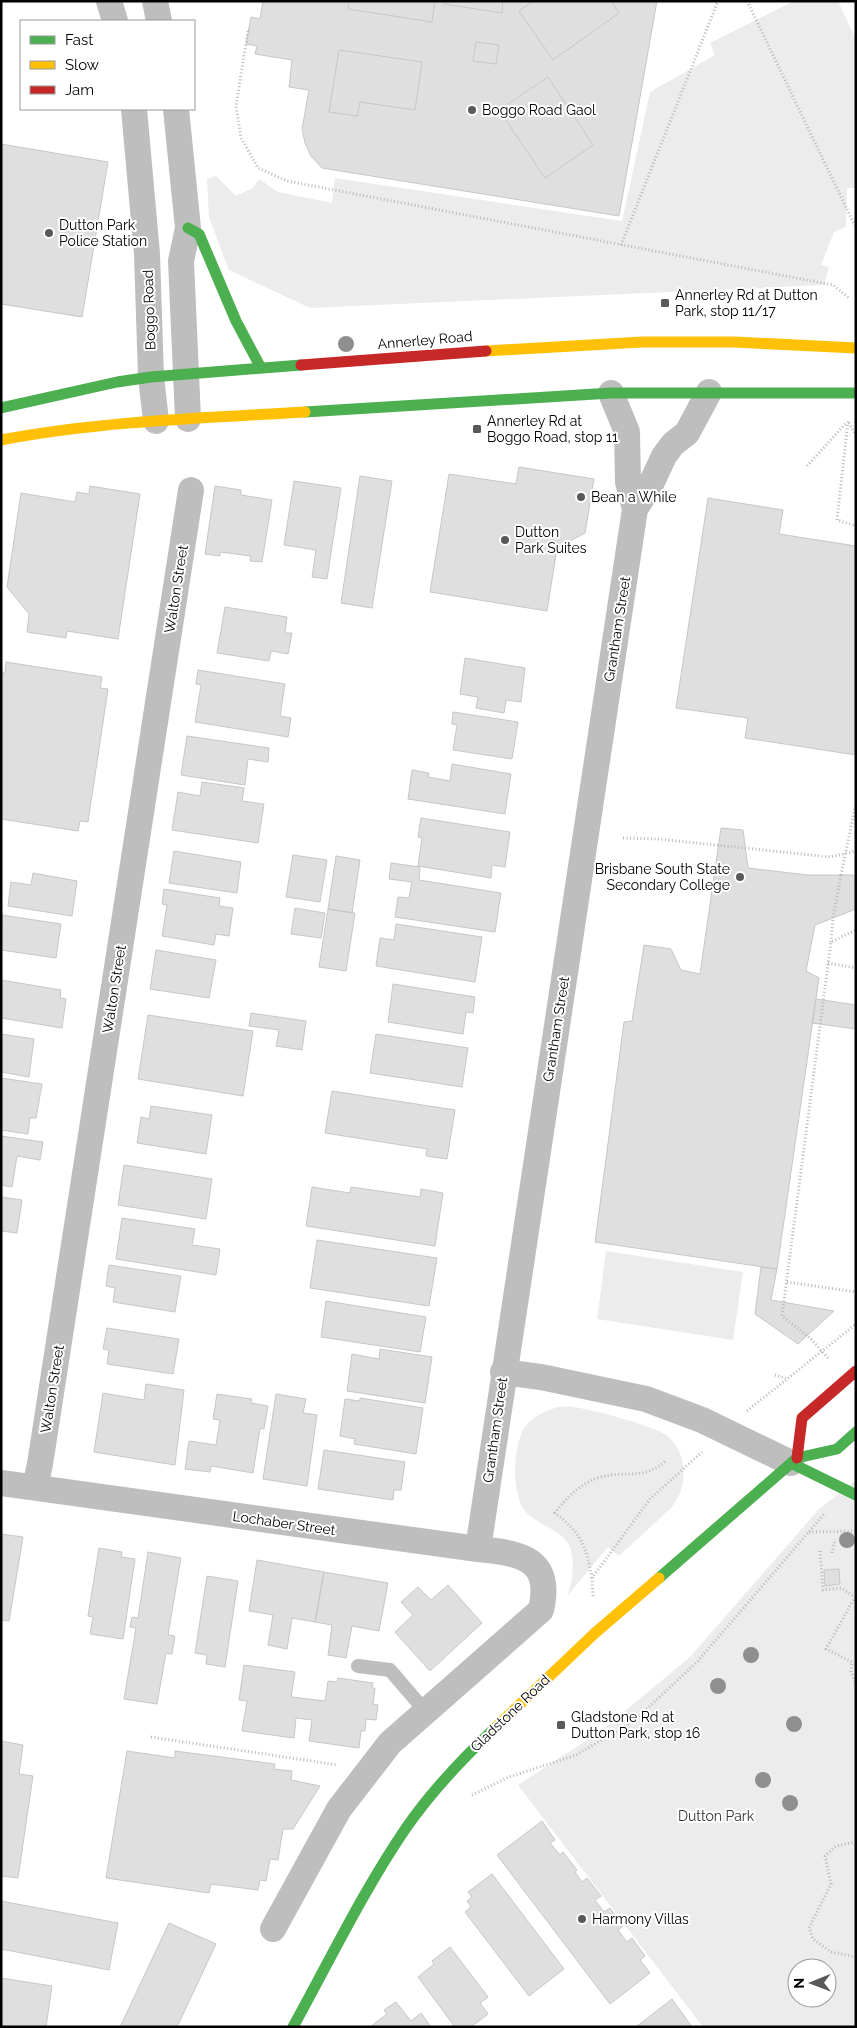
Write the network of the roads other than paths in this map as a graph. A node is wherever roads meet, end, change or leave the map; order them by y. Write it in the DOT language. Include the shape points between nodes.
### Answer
graph roads {
  1 [pos="110,1"];
  2 [pos="155,1"];
  3 [pos="115,20"];
  4 [pos="159,20"];
  5 [pos="134,110"];
  6 [pos="176,110"];
  7 [pos="188,228"];
  8 [pos="856,348"];
  9 [pos="261,368"];
  10 [pos="185,374"];
  11 [pos="151,377"];
  12 [pos="709,392"];
  13 [pos="856,392"];
  14 [pos="611,393"];
  15 [pos="1,408"];
  16 [pos="188,419"];
  17 [pos="156,421"];
  18 [pos="1,440"];
  19 [pos="191,490"];
  20 [pos="635,509"];
  21 [pos="856,1370"];
  22 [pos="503,1372"];
  23 [pos="856,1432"];
  24 [pos="794,1461"];
  25 [pos="1,1482"];
  26 [pos="35,1488"];
  27 [pos="856,1496"];
  28 [pos="478,1549"];
  29 [pos="358,1666"];
  30 [pos="426,1712"];
  31 [pos="272,1929"];
  32 [pos="293,2027"];
  1 -- 3 [label="street"];
  2 -- 4 [label="street"];
  5 -- 11 [label="street, Boggo Road" via="147,254"];
  6 -- 7 [label="street"];
  7 -- 9 [label="main road" via="199,234 236,321"];
  7 -- 10 [label="street" via="181,261"];
  8 -- 9 [label="main road, Annerley Road" via="734,342 642,342"];
  9 -- 10 [label="main road, Annerley Road"];
  10 -- 11 [label="main road, Annerley Road"];
  10 -- 16 [label="street"];
  11 -- 15 [label="main road, Annerley Road"];
  11 -- 17 [label="street, Boggo Road"];
  12 -- 13 [label="main road"];
  12 -- 14 [label="main road"];
  12 -- 20 [label="street, Grantham Street" via="687,433 664,456"];
  14 -- 16 [label="main road"];
  14 -- 20 [label="street, Grantham Street" via="627,432 628,482"];
  16 -- 17 [label="main road"];
  17 -- 18 [label="main road" via="44,432"];
  19 -- 26 [label="street, Walton Street"];
  20 -- 22 [label="street, Grantham Street"];
  21 -- 24 [label="main road" via="802,1418"];
  22 -- 24 [label="street" via="646,1400 702,1420"];
  22 -- 28 [label="street, Grantham Street"];
  23 -- 24 [label="main road, Gladstone Road" via="837,1449"];
  24 -- 27 [label="main road"];
  24 -- 32 [label="main road, Gladstone Road" via="595,1633 465,1757 407,1827"];
  25 -- 26 [label="street, Lochaber Street"];
  26 -- 28 [label="street, Lochaber Street"];
  28 -- 30 [label="street, Lochaber Street" via="510,1552 536,1565 545,1592 541,1610"];
  29 -- 30 [label="lane" via="390,1670"];
  30 -- 31 [label="street" via="390,1743 339,1809"];
}
